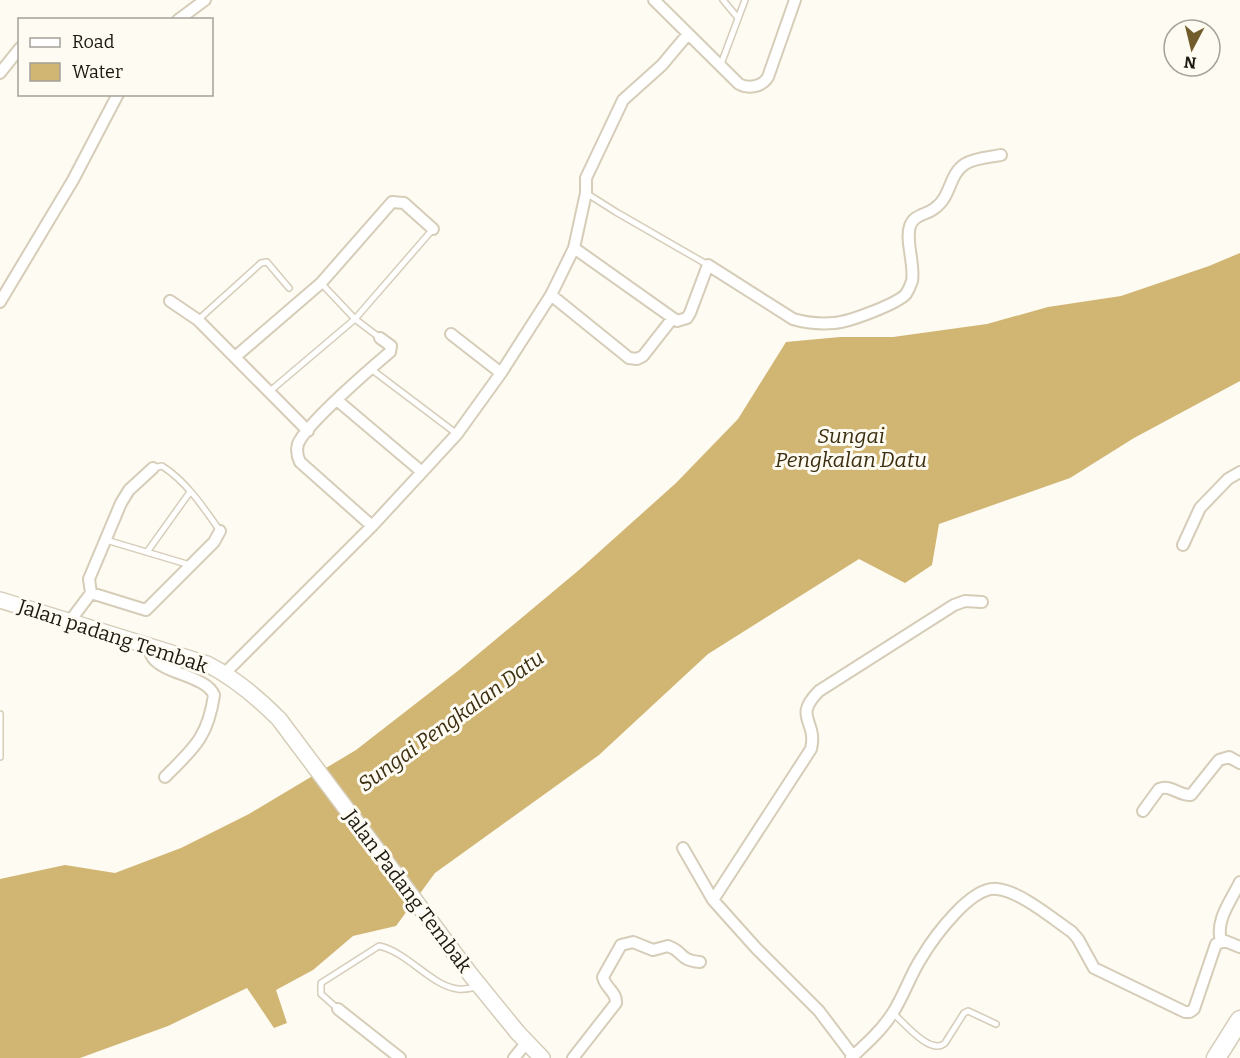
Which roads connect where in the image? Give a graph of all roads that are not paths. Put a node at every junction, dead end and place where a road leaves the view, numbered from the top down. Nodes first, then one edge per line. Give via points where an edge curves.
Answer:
1 (205, 0) edge
2 (654, 0) edge
3 (723, 0) edge
4 (745, 0) edge
5 (795, 0) edge
6 (181, 18) edge
7 (738, 18) junction
8 (688, 34) junction
9 (18, 50) edge
10 (720, 66) junction
11 (0, 73) edge
12 (117, 96) edge
13 (1001, 155) dead end
14 (586, 193) junction
15 (433, 229) joint
16 (574, 248) junction
17 (708, 265) junction
18 (321, 283) junction
19 (290, 288) dead end
20 (551, 295) junction
21 (170, 301) dead end
22 (0, 302) edge
23 (356, 319) junction
24 (672, 319) junction
25 (198, 320) junction
26 (451, 334) dead end
27 (380, 338) joint
28 (234, 357) junction
29 (371, 369) junction
30 (501, 373) junction
31 (269, 392) junction
32 (338, 401) junction
33 (308, 431) junction
34 (456, 434) junction
35 (153, 468) joint
36 (422, 472) junction
37 (1240, 472) edge
38 (190, 492) junction
39 (372, 526) junction
40 (220, 531) joint
41 (106, 540) junction
42 (1183, 545) dead end
43 (147, 552) junction
44 (190, 566) junction
45 (91, 593) junction
46 (0, 600) edge
47 (982, 602) dead end
48 (70, 621) junction
49 (147, 644) junction
50 (225, 673) junction
51 (0, 714) edge
52 (279, 719) joint
53 (0, 757) edge
54 (1240, 763) edge
55 (165, 777) dead end
56 (1143, 811) dead end
57 (683, 848) dead end
58 (1240, 882) edge
59 (713, 900) junction
60 (1221, 941) junction
61 (1240, 947) edge
62 (700, 962) dead end
63 (480, 987) junction
64 (338, 1009) joint
65 (893, 1013) junction
66 (1240, 1020) edge
67 (996, 1024) dead end
68 (527, 1042) junction
69 (1221, 1056) edge
70 (852, 1057) edge
71 (400, 1058) edge
72 (514, 1058) edge
73 (542, 1058) edge
74 (573, 1058) edge

1 - 6 street
2 - 8 street
3 - 7 lane
4 - 7 lane
5 - 10 street via 765,82 744,87
7 - 10 lane
8 - 10 street
8 - 14 street via 662,65 623,100 586,178
9 - 11 street
12 - 22 street via 74,180
13 - 17 street via 966,163 954,175 949,192 936,208 916,217 910,226 912,281 906,293 888,305 849,320 836,323 794,319
14 - 16 street
14 - 17 lane
15 - 18 street via 409,206 392,202
15 - 23 lane
16 - 20 street
16 - 24 street
17 - 24 street via 687,318
18 - 23 lane
18 - 28 street
19 - 25 lane via 267,262 261,263
20 - 24 street via 629,358 643,356
20 - 30 street
21 - 25 street
23 - 27 lane
23 - 31 lane
25 - 28 street
26 - 30 street
27 - 29 street via 392,349
28 - 31 street
29 - 32 street
29 - 34 lane
30 - 34 street
31 - 33 street
32 - 33 street
32 - 36 street
33 - 39 street via 297,447 300,462
34 - 36 street
35 - 38 lane via 162,466
35 - 41 street via 129,490
36 - 39 street
37 - 42 street via 1200,508
38 - 40 lane
38 - 43 lane
39 - 50 street
40 - 44 street
41 - 43 lane
41 - 45 street via 89,579
43 - 44 lane
44 - 45 street via 146,610
45 - 48 street
46 - 48 main road, Jalan padang Tembak
47 - 59 street via 954,605 811,698 805,717 813,734 811,749
48 - 49 main road, Jalan padang Tembak
49 - 50 main road, Jalan padang Tembak
49 - 55 street via 153,658 162,665 208,687 214,695 211,718 204,732
50 - 52 main road, Jalan padang Tembak
51 - 53 lane
52 - 63 main road, Jalan Padang Tembak
54 - 56 street via 1229,757 1219,760 1191,795 1167,787 1159,789
57 - 59 street
58 - 60 street via 1220,922
59 - 70 street via 819,1011
60 - 61 street
60 - 65 street via 1215,946 1194,1009 1185,1012 1094,968 1072,932 1011,893 990,889 960,907 923,955
62 - 74 street via 685,959 668,945 653,950 633,942 621,945 603,977 616,1003
63 - 64 lane via 449,987 398,952 379,946 321,983 321,994
63 - 68 main road, Jalan Padang Tembak
64 - 71 street
65 - 67 lane via 935,1047 942,1047 968,1011
65 - 70 street
66 - 69 main road
68 - 72 street
68 - 73 main road, Jalan Padang Tembak

